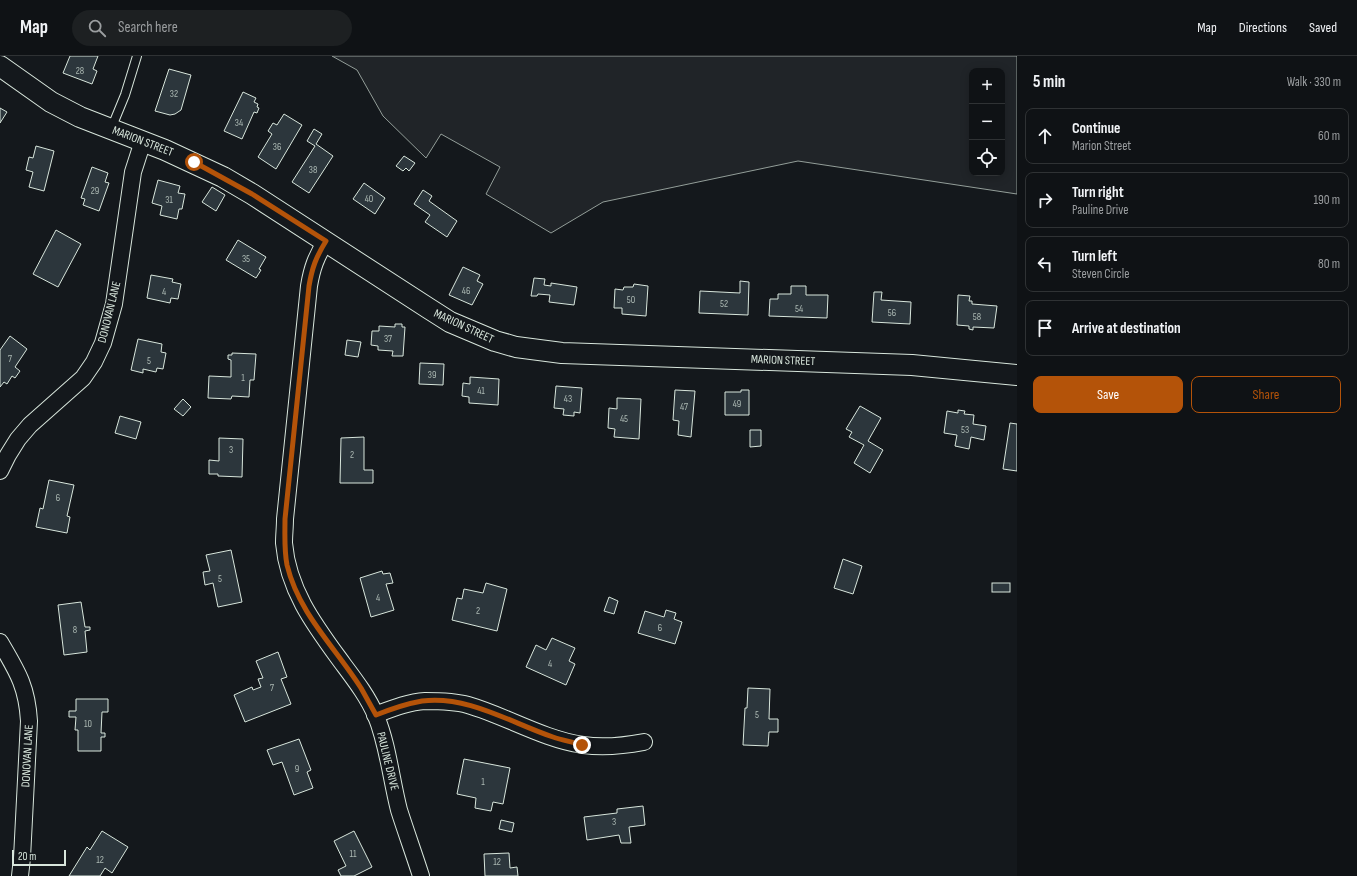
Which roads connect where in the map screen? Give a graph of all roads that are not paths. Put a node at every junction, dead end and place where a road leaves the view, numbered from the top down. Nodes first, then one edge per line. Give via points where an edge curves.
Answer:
1 (137, 56) edge
2 (0, 66) edge
3 (111, 129) junction
4 (143, 141) junction
5 (326, 241) junction
6 (1017, 375) edge
7 (0, 471) edge
8 (0, 642) edge
9 (376, 715) junction
10 (644, 742) dead end
11 (20, 876) edge
12 (421, 876) edge

1 - 3 lane
2 - 3 street, MARION STREET via 51,102
3 - 4 street, MARION STREET
4 - 5 street, MARION STREET via 223,177
4 - 7 street, DONOVAN LANE via 134,172 114,304 103,343 83,378 18,438
5 - 6 street, MARION STREET via 450,322 516,347 562,352 912,365
5 - 9 street, PAULINE DRIVE via 317,254 309,286 284,543 287,564 305,609
8 - 11 street, DONOVAN LANE via 24,687 28,704
9 - 10 street via 402,705 444,701 466,704 582,745 603,747
9 - 12 street, PAULINE DRIVE via 386,746 399,809

